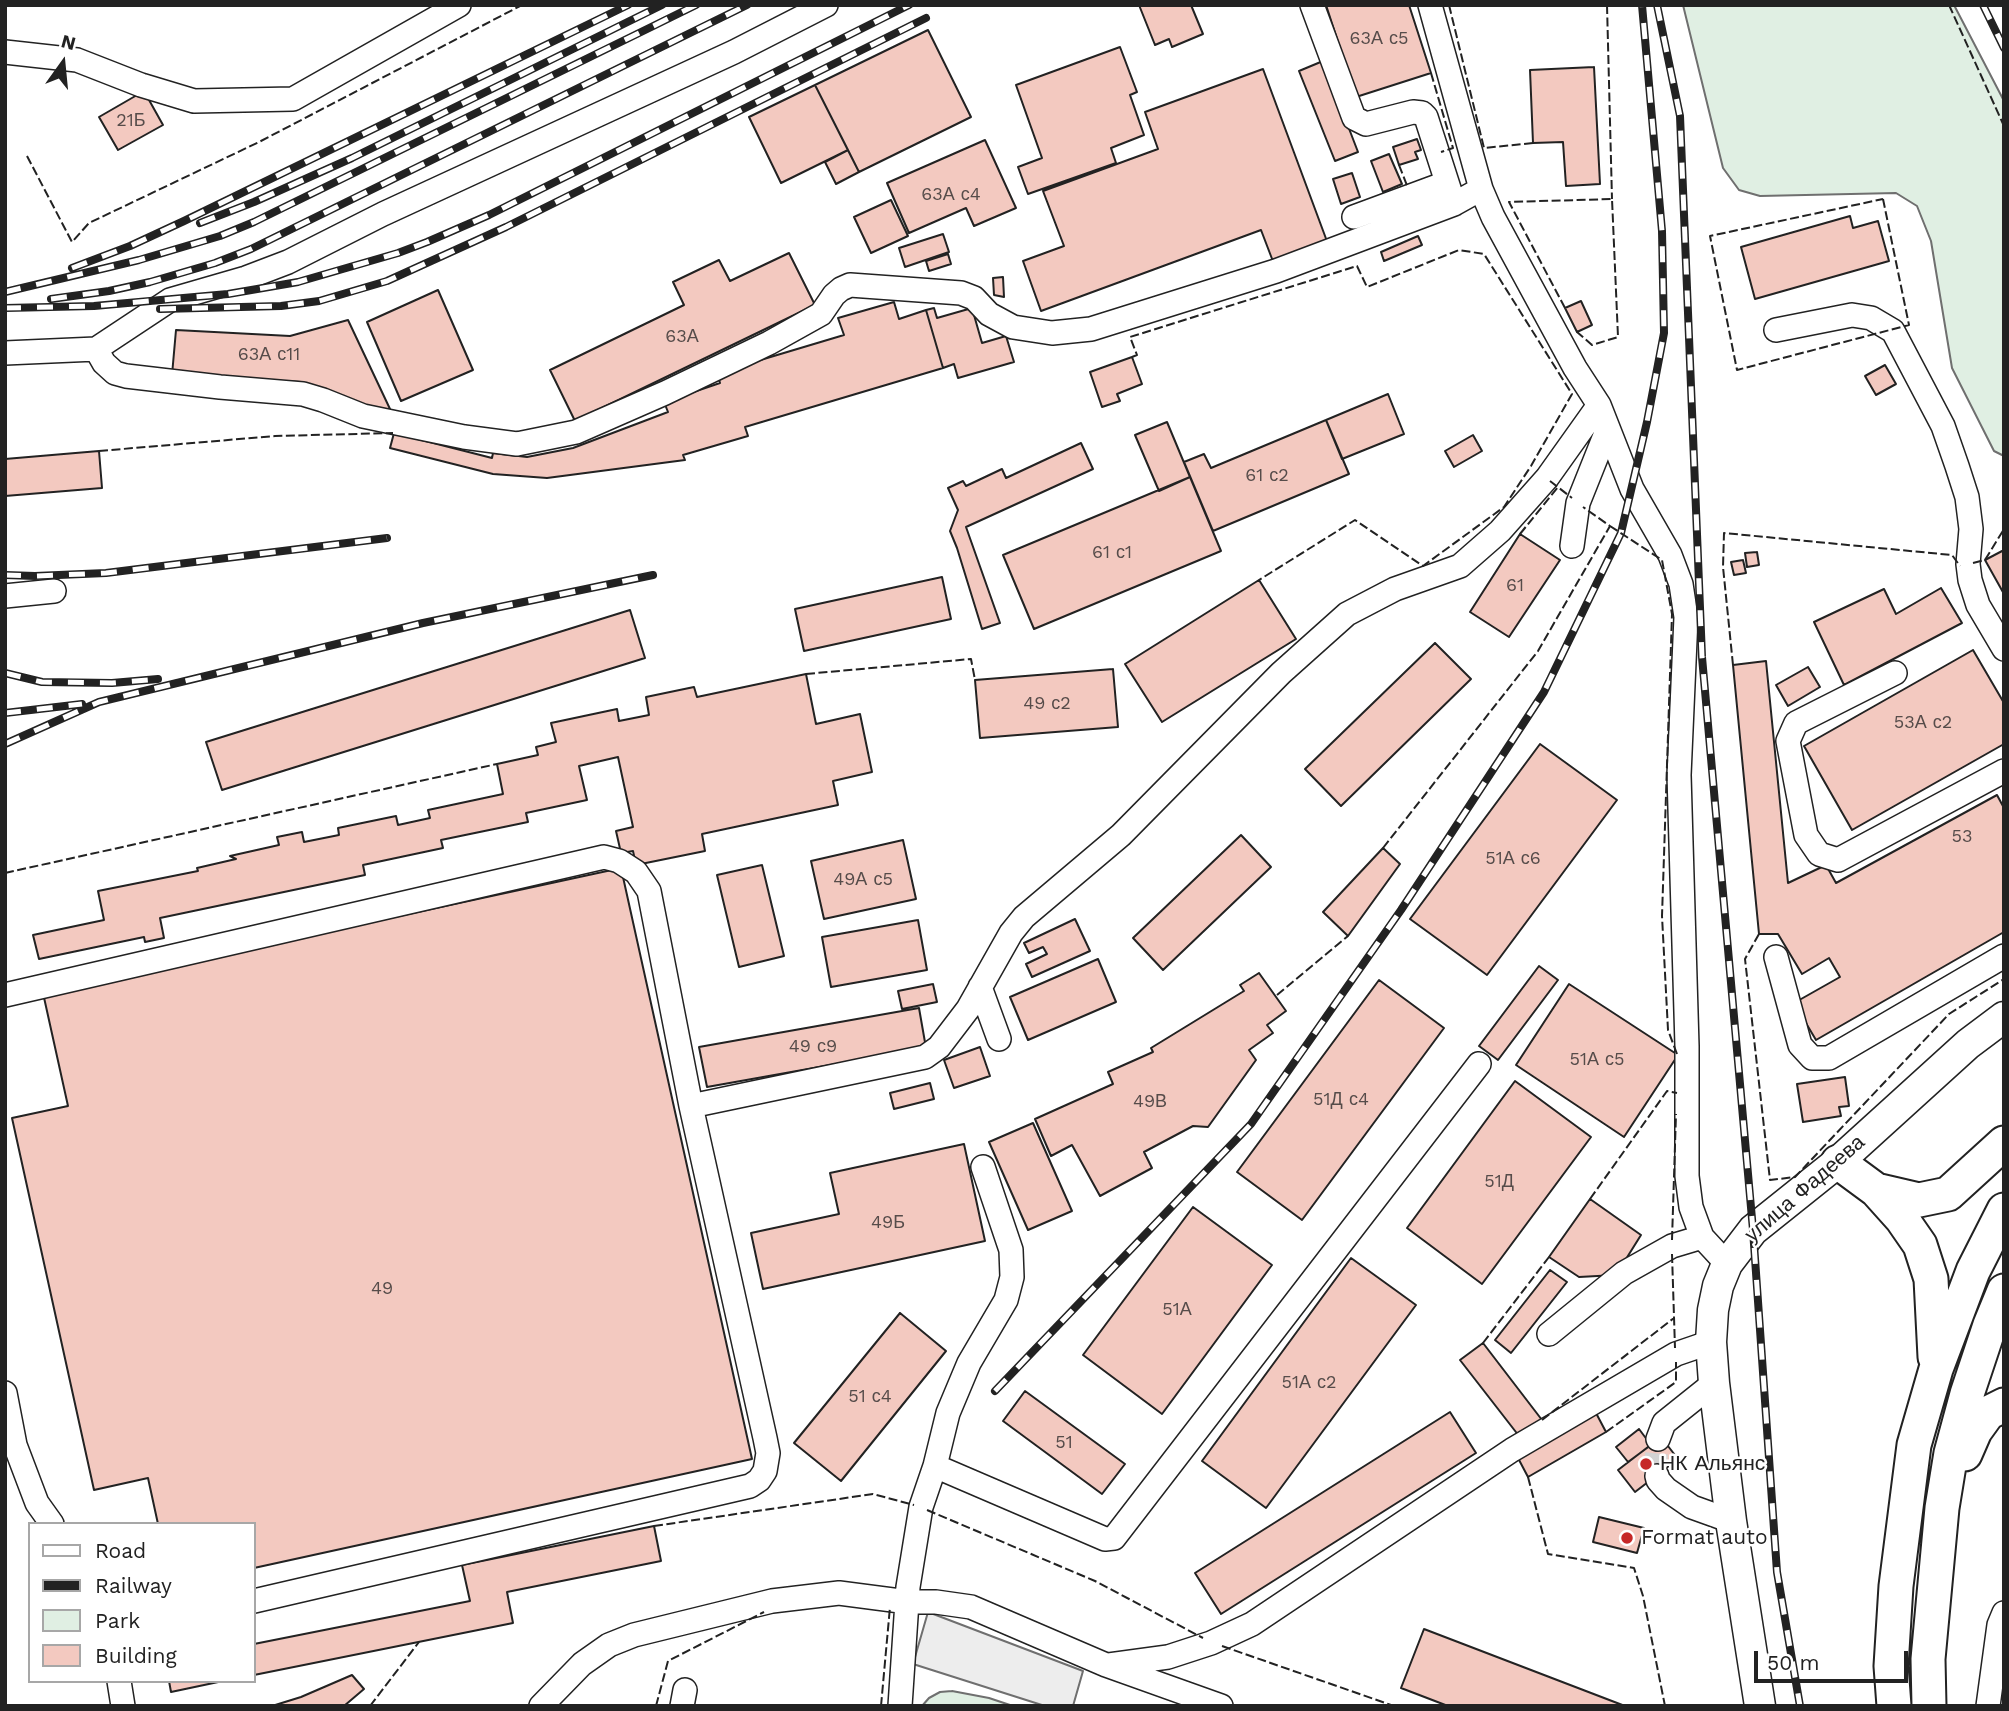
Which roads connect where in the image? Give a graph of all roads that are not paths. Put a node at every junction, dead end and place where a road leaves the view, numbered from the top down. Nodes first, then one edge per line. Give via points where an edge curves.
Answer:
1 (459, 5) edge
2 (826, 5) edge
3 (1312, 5) edge
4 (1430, 5) edge
5 (5, 52) edge
6 (1481, 189) junction
7 (1450, 194) junction
8 (1354, 218) dead end
9 (1776, 330) dead end
10 (96, 349) junction
11 (5, 353) edge
12 (1599, 405) junction
13 (1608, 428) junction
14 (1572, 546) dead end
15 (54, 591) dead end
16 (5, 596) edge
17 (2004, 649) edge
18 (1895, 673) dead end
19 (2004, 771) edge
20 (2004, 956) edge
21 (1776, 957) dead end
22 (980, 987) junction
23 (5, 995) edge
24 (2004, 1017) edge
25 (999, 1039) dead end
26 (1479, 1064) dead end
27 (691, 1106) junction
28 (2004, 1143) edge
29 (1838, 1162) junction
30 (983, 1167) dead end
31 (1876, 1190) junction
32 (2004, 1210) edge
33 (1702, 1237) junction
34 (1727, 1264) junction
35 (2004, 1291) edge
36 (2004, 1314) edge
37 (1549, 1334) dead end
38 (2004, 1335) edge
39 (1711, 1342) junction
40 (1936, 1369) junction
41 (1714, 1383) junction
42 (5, 1393) edge
43 (2004, 1405) edge
44 (1658, 1439) tunnel mouth
45 (934, 1466) junction
46 (1657, 1476) dead end
47 (1942, 1508) junction
48 (1731, 1521) junction
49 (51, 1522) edge
50 (256, 1601) edge
51 (908, 1602) junction
52 (2004, 1613) edge
53 (1106, 1665) junction
54 (119, 1683) edge
55 (122, 1706) edge
56 (541, 1706) edge
57 (900, 1706) edge
58 (1222, 1706) edge
59 (1760, 1706) edge
60 (1894, 1706) edge
61 (1929, 1706) edge
62 (1988, 1706) edge

1 - 5 street via 293,99 194,101 76,60
2 - 10 street via 288,262 170,300
3 - 7 street via 1354,118 1366,124 1422,113
4 - 6 street
6 - 7 street
6 - 12 street
7 - 8 street
7 - 10 street via 1276,271 1091,329 1052,333 1013,327 989,314 974,298 949,290 845,286 821,314 665,393 576,432 517,444 464,438 363,416 303,394 126,376 115,373
9 - 17 street via 1852,315 1871,318 1893,331 1943,426 1957,466 1971,529 1970,580
10 - 11 street
12 - 13 street
12 - 22 street via 1547,478 1500,531 1460,566 1395,589 1348,614 1281,673 1121,835 1024,917
13 - 14 street via 1578,503
13 - 33 street via 1632,489 1670,555 1686,617 1679,775 1687,1176 1691,1207
15 - 16 street
18 - 19 street via 1796,723 1788,741 1806,835 1819,854 1838,860
20 - 21 street via 1829,1058 1812,1058 1800,1045
22 - 25 street
22 - 27 street via 939,1047 925,1057
23 - 27 street via 604,857 636,872 649,891
24 - 29 main road, улица Фадеева
26 - 45 street via 1114,1538 1105,1539
27 - 50 street via 768,1453 759,1480 750,1486
28 - 31 highway via 1948,1194 1919,1200
29 - 31 highway
29 - 34 main road, улица Фадеева via 1753,1230
30 - 45 street via 1011,1250 1012,1277 1006,1300 953,1400
31 - 40 highway via 1920,1245 1931,1279
32 - 40 highway via 1973,1271
33 - 34 street
33 - 37 street via 1672,1246 1624,1273
34 - 39 main road, улица Фадеева via 1713,1310
35 - 47 highway via 1967,1394
36 - 38 highway
39 - 41 main road, улица Фадеева
39 - 53 street via 1676,1354 1512,1450 1252,1624 1168,1657
40 - 60 highway via 1914,1445 1896,1586 1891,1666
41 - 44 street via 1664,1423
41 - 48 main road, улица Фадеева
42 - 49 street via 15,1445 37,1503
43 - 47 highway via 1988,1413 1975,1431
45 - 51 street via 921,1507
46 - 48 street via 1666,1489 1692,1507
47 - 61 highway via 1928,1659
48 - 59 main road, улица Фадеева
51 - 53 street via 971,1607
51 - 56 street via 839,1593 772,1601 634,1635 582,1664
51 - 57 street
52 - 62 street
53 - 58 street
54 - 55 street

